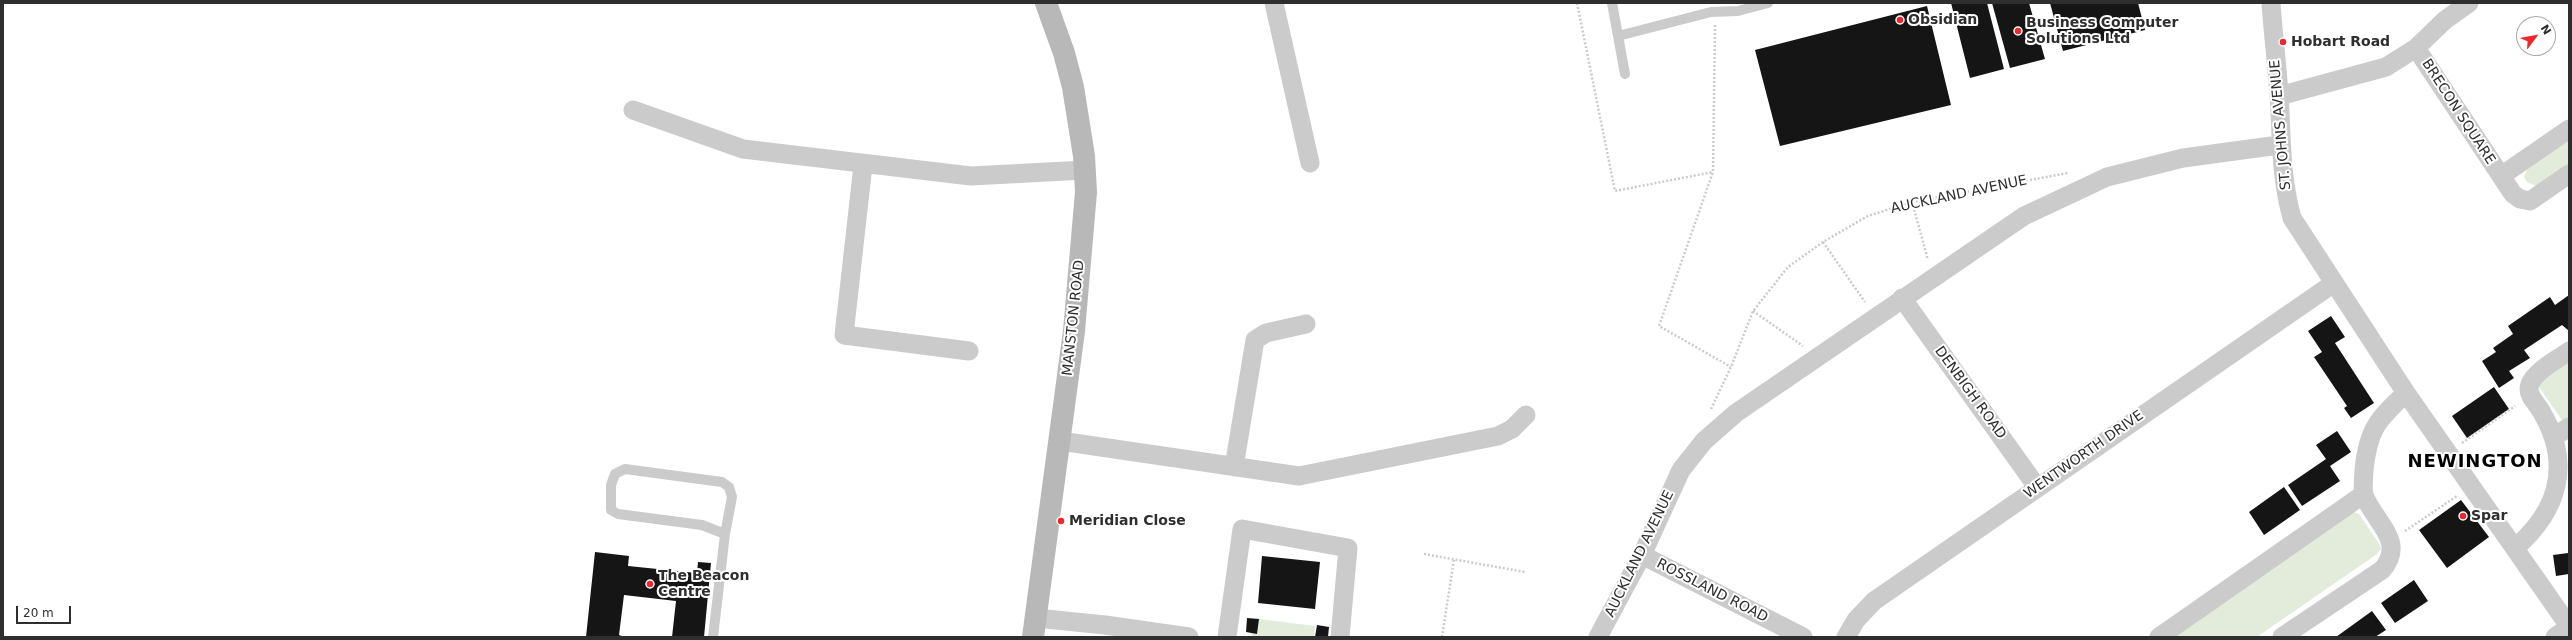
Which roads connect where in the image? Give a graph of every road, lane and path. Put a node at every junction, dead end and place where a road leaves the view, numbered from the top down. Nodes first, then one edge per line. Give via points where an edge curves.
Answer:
1 (1046, 3) edge
2 (1274, 3) edge
3 (1576, 3) edge
4 (1612, 3) edge
5 (1768, 3) edge
6 (2271, 3) edge
7 (2469, 3) edge
8 (1715, 12) junction
9 (1618, 36) junction
10 (2416, 48) junction
11 (1625, 74) dead end
12 (2279, 96) junction
13 (633, 110) dead end
14 (2569, 129) edge
15 (2280, 145) junction
16 (1310, 163) dead end
17 (863, 165) junction
18 (1085, 170) junction
19 (1713, 172) junction
20 (2569, 174) edge
21 (2501, 176) junction
22 (2079, 188) junction
23 (1912, 202) junction
24 (1823, 242) junction
25 (1933, 277) junction
26 (2334, 283) junction
27 (1902, 298) junction
28 (1753, 311) junction
29 (1875, 317) junction
30 (1306, 324) dead end
31 (969, 351) dead end
32 (2569, 351) edge
33 (1818, 357) junction
34 (1731, 367) junction
35 (2406, 393) junction
36 (2530, 396) junction
37 (1708, 415) dead end
38 (1526, 416) dead end
39 (2562, 432) edge
40 (1060, 441) junction
41 (2448, 452) junction
42 (1234, 467) junction
43 (2037, 487) junction
44 (2456, 489) dead end
45 (2364, 494) junction
46 (725, 534) junction
47 (2389, 541) junction
48 (2515, 548) junction
49 (1424, 554) dead end
50 (1642, 555) junction
51 (1454, 560) junction
52 (1525, 572) dead end
53 (2569, 626) edge
54 (1035, 628) edge
55 (713, 637) edge
56 (1189, 637) edge
57 (1227, 637) edge
58 (1340, 637) edge
59 (1442, 637) edge
60 (1598, 637) edge
61 (1803, 637) edge
62 (1846, 637) edge
63 (2159, 637) edge
64 (2282, 637) edge
65 (2554, 637) edge

1 - 18 main road, MANSTON ROAD via 1073,87
2 - 16 street
3 - 19 path via 1615,191
4 - 9 lane
5 - 8 lane via 1738,11
6 - 12 street, ST. JOHNS AVENUE
7 - 10 street via 2445,20
8 - 9 lane
8 - 19 path
9 - 11 lane
10 - 12 street via 2386,67
10 - 21 street, BRECON SQUARE
12 - 15 street, ST. JOHNS AVENUE
13 - 17 street via 743,149
14 - 21 street, BRECON SQUARE
15 - 22 street, AUCKLAND AVENUE via 2183,158 2107,177
15 - 26 street, ST. JOHNS AVENUE via 2284,187 2292,218
17 - 18 street via 971,176
17 - 31 street via 844,334
18 - 40 main road, MANSTON ROAD via 1086,192 1074,331
19 - 34 path via 1659,326
20 - 21 street, BRECON SQUARE via 2530,201 2520,200 2512,194
22 - 23 path, AUCKLAND AVENUE via 2071,173
22 - 25 street, AUCKLAND AVENUE via 2024,216
23 - 24 path, AUCKLAND AVENUE via 1868,216
23 - 25 path
24 - 28 path, AUCKLAND AVENUE via 1788,267
24 - 29 path
25 - 27 street, AUCKLAND AVENUE
26 - 35 street, ST. JOHNS AVENUE
26 - 43 street, WENTWORTH DRIVE
27 - 29 street, AUCKLAND AVENUE
27 - 43 street, DENBIGH ROAD
28 - 33 path
28 - 34 path, AUCKLAND AVENUE
29 - 33 street, AUCKLAND AVENUE
30 - 42 street via 1266,333 1255,340
32 - 36 street via 2535,375 2529,385
33 - 50 street, AUCKLAND AVENUE via 1736,413 1704,441 1681,470
34 - 37 path, AUCKLAND AVENUE
35 - 41 street, ST. JOHNS AVENUE
35 - 45 street via 2378,421 2370,436 2366,454
36 - 39 street
36 - 41 path
38 - 42 street via 1512,430 1498,436 1299,476
39 - 48 street via 2552,501 2534,532
40 - 42 street
40 - 54 main road, MANSTON ROAD
41 - 48 street, ST. JOHNS AVENUE
43 - 62 street, WENTWORTH DRIVE via 1874,601 1856,620
44 - 47 path via 2460,495
45 - 47 street
45 - 63 street
46 - 46 lane via 702,525 618,514 611,510 610,502 615,474 625,469 722,482 729,488 732,496
46 - 55 lane
47 - 64 street via 2392,552 2390,560 2382,570
48 - 53 street, ST. JOHNS AVENUE
49 - 51 path
50 - 60 street, AUCKLAND AVENUE
50 - 61 street, ROSSLAND ROAD
51 - 52 path
51 - 59 path
53 - 65 street
54 - 56 street via 1106,625
57 - 58 street via 1242,529 1348,548

